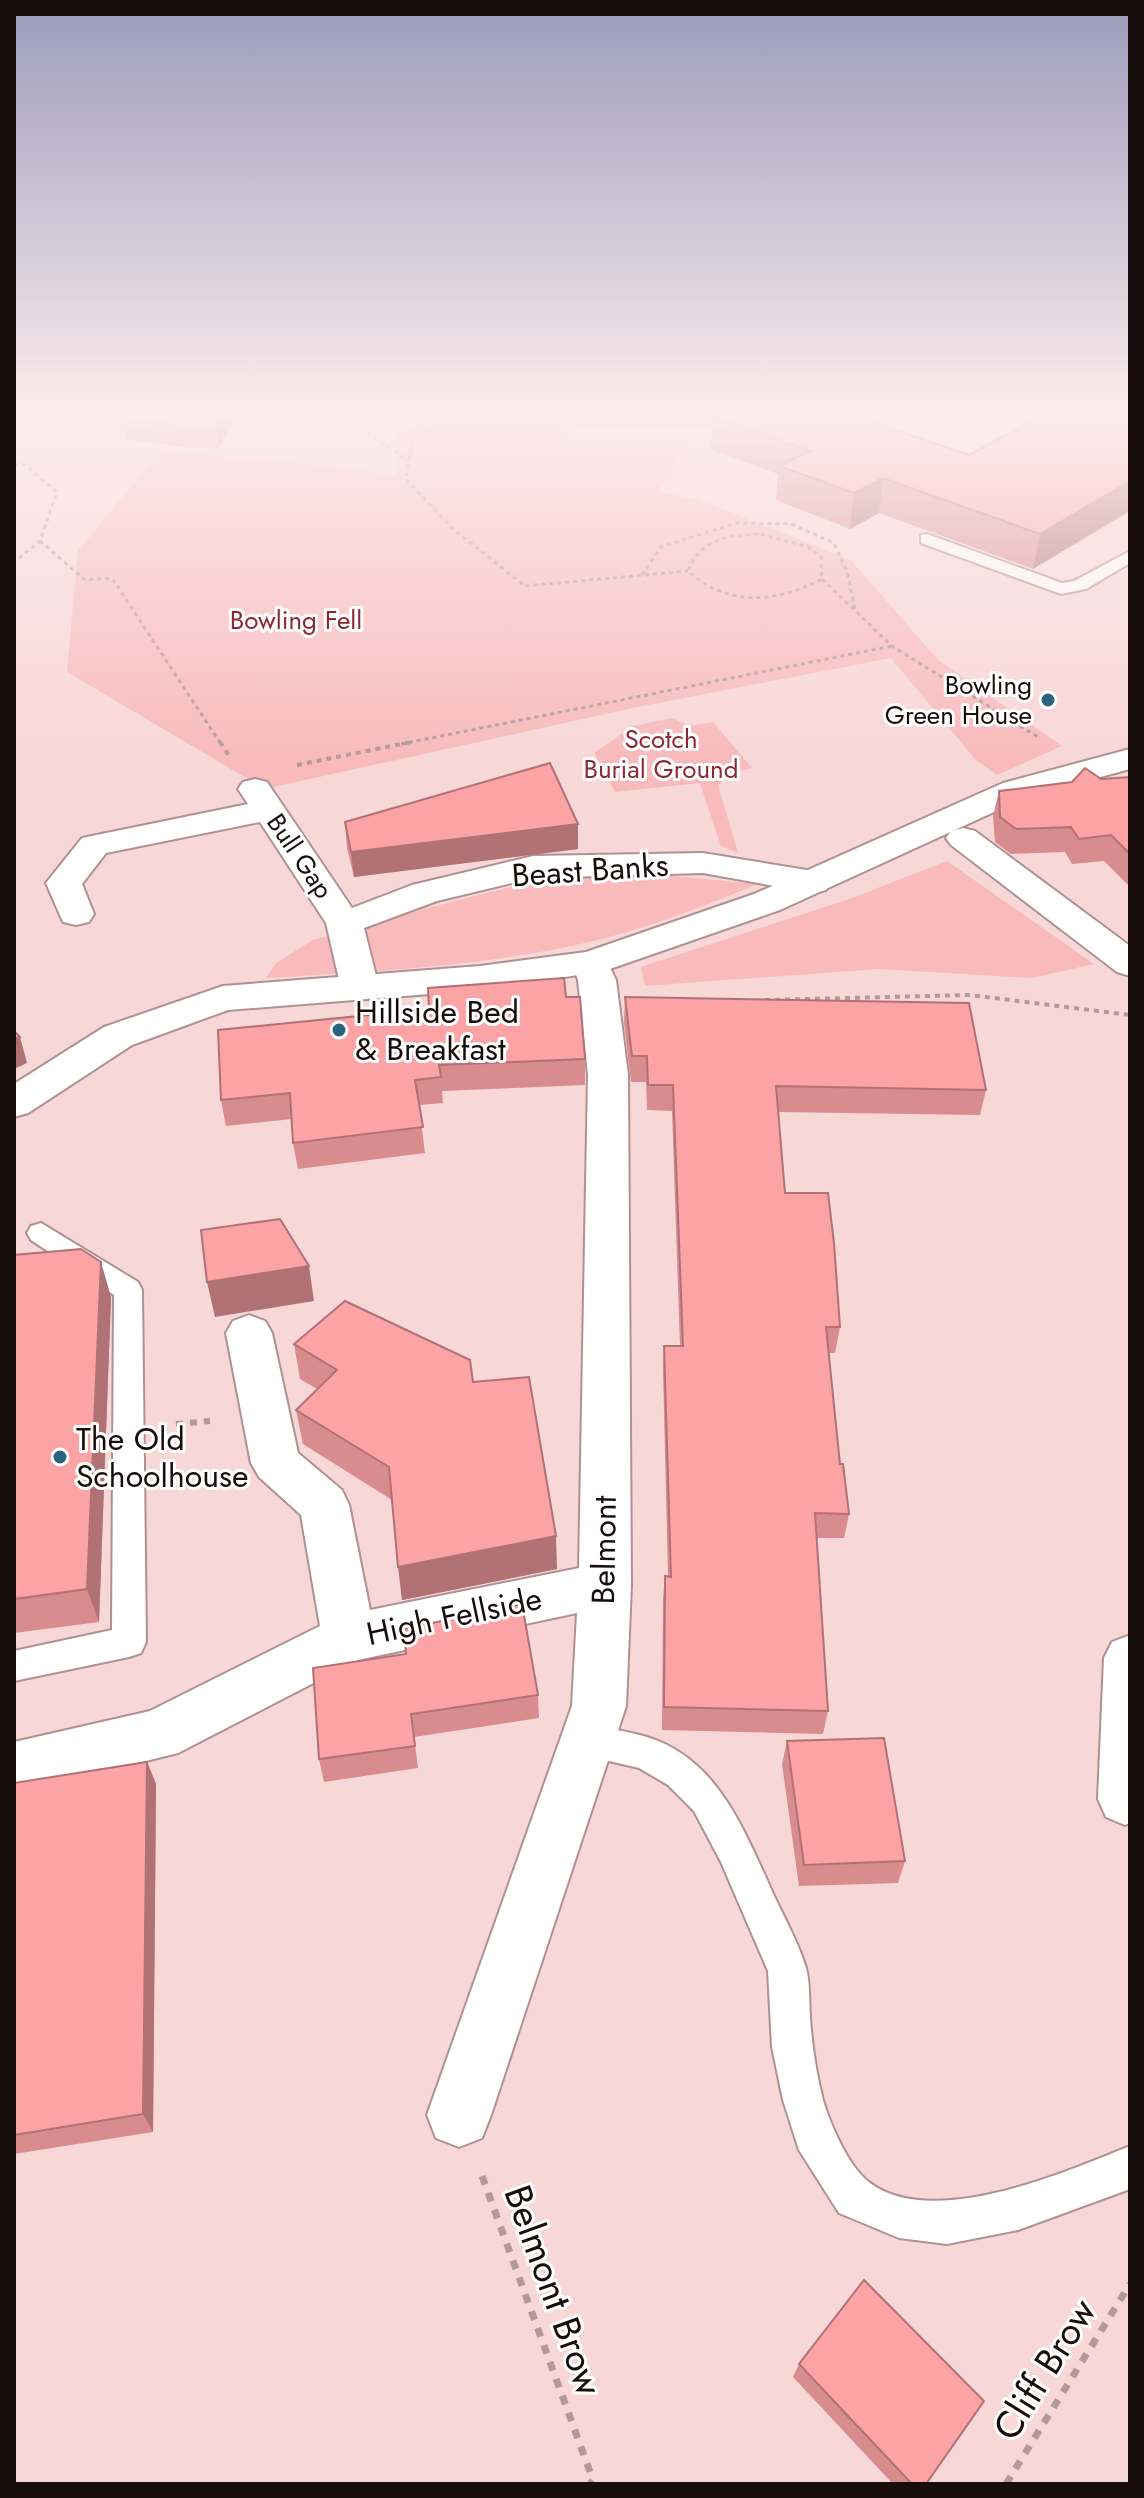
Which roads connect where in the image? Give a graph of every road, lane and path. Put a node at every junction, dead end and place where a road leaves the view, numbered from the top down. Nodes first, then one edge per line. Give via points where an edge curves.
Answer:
1 (43, 532) edge
2 (456, 532) edge
3 (710, 532) edge
4 (808, 532) edge
5 (735, 535) junction
6 (696, 536) junction
7 (927, 539) edge
8 (40, 541) junction
9 (1130, 556) edge
10 (14, 562) edge
11 (688, 571) junction
12 (642, 575) junction
13 (822, 579) junction
14 (855, 610) junction
15 (892, 646) junction
16 (1130, 759) edge
17 (1087, 768) junction
18 (256, 792) junction
19 (963, 838) dead end
20 (813, 882) junction
21 (76, 914) dead end
22 (344, 923) junction
23 (591, 963) junction
24 (1130, 966) edge
25 (360, 988) junction
26 (754, 1000) edge
27 (1130, 1015) edge
28 (14, 1103) edge
29 (41, 1233) dead end
30 (249, 1333) dead end
31 (266, 1414) junction
32 (130, 1431) junction
33 (605, 1585) junction
34 (349, 1638) junction
35 (1130, 1658) edge
36 (14, 1666) edge
37 (588, 1741) junction
38 (14, 1768) edge
39 (1125, 1799) dead end
40 (459, 2115) joint
41 (1130, 2167) edge
42 (1130, 2284) edge
43 (590, 2484) edge
44 (1006, 2484) edge

1 - 8 path
2 - 12 path via 525,586
3 - 6 path
4 - 14 path via 834,543 847,571
5 - 6 path
5 - 11 path via 708,542 692,555
5 - 13 path via 761,534 808,547 821,557
6 - 12 path via 661,547
7 - 9 lane via 1061,589 1080,585
8 - 10 path
8 - 18 path via 85,580 112,578
11 - 12 path
11 - 13 path via 699,585 733,596 764,598 804,590
13 - 14 path
14 - 15 path
15 - 17 path
15 - 18 path
16 - 17 street
17 - 20 street via 1015,790
18 - 21 street via 94,845 64,883
18 - 22 street, Bull Gap
19 - 24 street
20 - 22 street, Beast Banks via 703,863 533,867 425,893
20 - 23 street
22 - 25 street
23 - 25 street
23 - 33 street, Belmont via 608,1075
25 - 28 street via 223,998 118,1036
26 - 27 path via 970,995
29 - 32 lane via 128,1290
30 - 31 street, High Fellside
31 - 32 path
31 - 34 street, High Fellside via 276,1463 324,1505
32 - 36 lane via 129,1642
33 - 34 street, High Fellside
33 - 37 street, Belmont via 599,1706
34 - 38 street, High Fellside via 158,1735
35 - 39 street
37 - 40 street, Belmont
37 - 41 lane via 646,1753 681,1773 707,1799 787,1970 792,2047 803,2100 820,2150 854,2198 899,2217 947,2223 1018,2209
40 - 43 path, Belmont Brow via 593,2480
42 - 44 path, Cliff Brow

